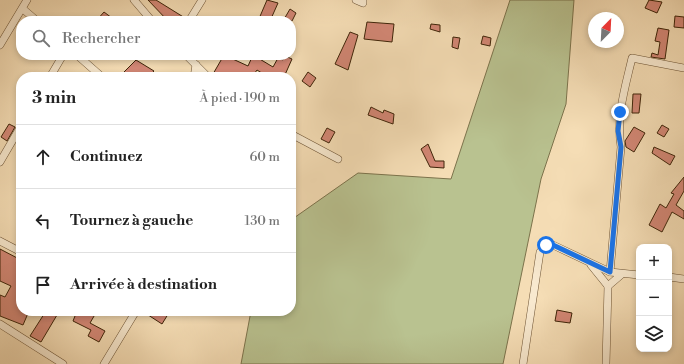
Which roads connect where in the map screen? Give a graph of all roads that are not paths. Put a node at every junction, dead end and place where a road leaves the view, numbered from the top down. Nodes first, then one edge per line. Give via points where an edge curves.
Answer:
1 (27, 0) edge
2 (134, 0) edge
3 (202, 0) edge
4 (356, 0) edge
5 (363, 0) edge
6 (23, 9) junction
7 (19, 16) edge
8 (31, 16) edge
9 (148, 16) edge
10 (192, 16) edge
11 (16, 20) edge
12 (0, 45) edge
13 (60, 60) edge
14 (83, 60) edge
15 (191, 60) edge
16 (196, 65) junction
17 (684, 68) edge
18 (53, 72) edge
19 (96, 72) edge
20 (195, 72) edge
21 (203, 72) edge
22 (16, 135) edge
23 (296, 137) edge
24 (338, 159) dead end
25 (0, 162) edge
26 (0, 241) edge
27 (16, 249) edge
28 (590, 263) junction
29 (610, 272) junction
30 (622, 274) junction
31 (636, 275) edge
32 (672, 278) edge
33 (684, 280) edge
34 (608, 286) junction
35 (131, 316) edge
36 (0, 324) edge
37 (64, 364) edge
38 (104, 364) edge
39 (523, 364) edge
40 (606, 364) edge

1 - 6 street
2 - 9 street
3 - 10 street
4 - 5 street via 363,3
6 - 7 street
6 - 8 street
11 - 12 street
13 - 18 street
14 - 19 street
15 - 16 street
16 - 20 street
16 - 21 street
17 - 29 street via 632,58 618,131 621,147
22 - 25 street
23 - 24 street
26 - 27 street
28 - 29 street
28 - 34 street
28 - 39 street via 553,245 546,245 540,252
29 - 30 street
30 - 31 street
30 - 34 street
32 - 33 street
34 - 40 street
35 - 38 street
36 - 37 street

